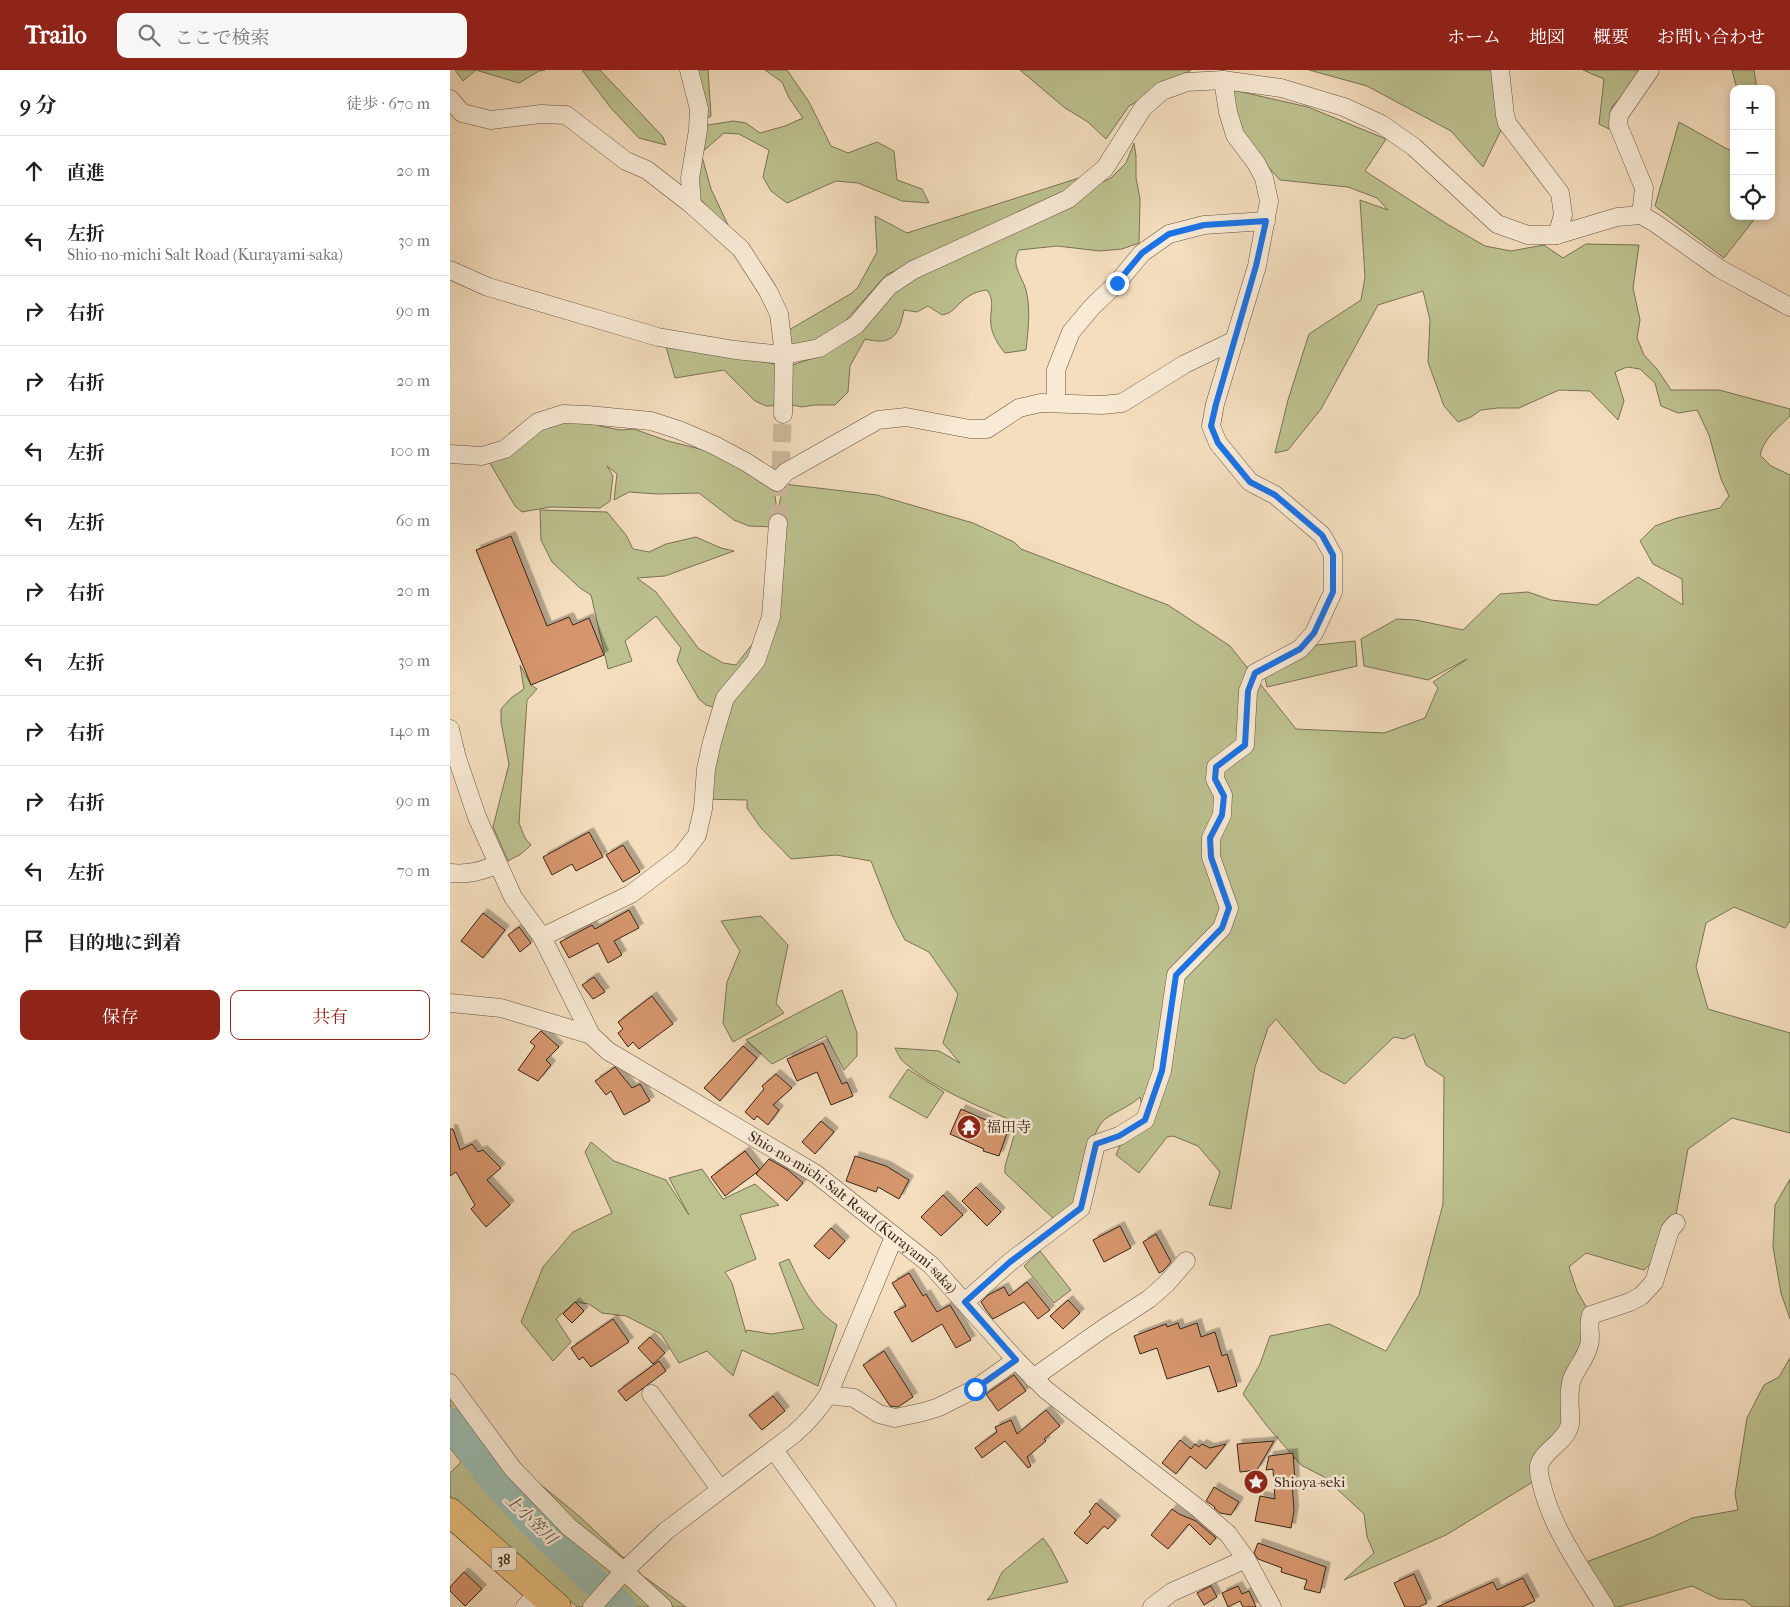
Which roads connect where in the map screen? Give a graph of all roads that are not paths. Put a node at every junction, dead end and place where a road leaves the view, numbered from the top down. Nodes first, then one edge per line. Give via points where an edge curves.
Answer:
1 (689, 70) edge
2 (1500, 70) edge
3 (1650, 70) edge
4 (1223, 80) junction
5 (450, 99) edge
6 (692, 204) junction
7 (1641, 216) junction
8 (1266, 221) junction
9 (1557, 235) junction
10 (450, 270) edge
11 (1790, 307) edge
12 (1235, 340) junction
13 (784, 355) junction
14 (1056, 402) junction
15 (782, 414) tunnel mouth
16 (450, 454) edge
17 (778, 523) tunnel mouth
18 (450, 729) edge
19 (498, 864) junction
20 (450, 873) edge
21 (542, 937) junction
22 (450, 1002) edge
23 (591, 1035) junction
24 (1676, 1223) dead end
25 (894, 1237) junction
26 (1186, 1261) dead end
27 (965, 1302) junction
28 (1016, 1360) junction
29 (1032, 1378) junction
30 (450, 1382) edge
31 (651, 1394) dead end
32 (828, 1395) junction
33 (774, 1450) junction
34 (720, 1489) junction
35 (450, 1512) edge
36 (1246, 1559) junction
37 (622, 1573) junction
38 (541, 1602) edge
39 (594, 1606) edge
40 (663, 1607) edge
41 (887, 1607) edge
42 (1152, 1607) edge
43 (1272, 1607) edge
44 (1605, 1607) edge

1 - 6 street via 699,109 690,178
2 - 9 street via 1507,123 1560,193 1563,215
3 - 7 street via 1619,116 1618,125 1644,188
4 - 8 street via 1235,135 1264,178 1269,201
4 - 9 street via 1282,88 1344,107 1381,124 1414,148 1497,224 1528,235
4 - 13 street via 1187,82 1162,91 1143,108 1105,168 1068,198 913,270 889,286 856,325 819,348
5 - 6 street via 462,113 491,120 541,114 566,116 626,161 647,170
6 - 13 street via 741,249 768,291 779,314
7 - 9 street via 1617,216
7 - 11 street via 1655,222 1720,269
8 - 12 street
8 - 14 street via 1195,227 1169,234 1142,253 1071,332 1056,370
10 - 13 street via 488,287 658,337
12 - 14 street via 1185,364 1122,403
12 - 27 street via 1211,426 1218,443 1250,482 1275,495 1322,535 1333,555 1333,592 1314,633 1300,649 1255,673 1248,691 1245,745 1216,767 1215,779 1224,796 1222,815 1210,838 1211,857 1229,908 1222,928 1176,975 1162,1071 1145,1120 1119,1136 1096,1144 1081,1208 1010,1262
13 - 15 street
14 - 16 street via 1019,408 987,429 970,429 906,416 878,420 786,472 777,482 679,430 651,421 588,415 563,414 538,422 506,449 482,456
17 - 21 street via 771,617 756,661 725,698 706,769 697,835 681,856 631,894
18 - 19 street via 457,758
19 - 20 street via 483,871
19 - 21 street via 513,897
21 - 23 street
22 - 23 street via 501,1008
23 - 25 street, Shio-no-michi Salt Road (Kurayami-saka) via 608,1051 816,1174
24 - 44 street via 1670,1230 1654,1282 1630,1302 1591,1315 1588,1322 1590,1343 1572,1380 1570,1425 1539,1468 1543,1490 1562,1535
25 - 27 street, Shio-no-michi Salt Road (Kurayami-saka) via 931,1265
25 - 32 street
26 - 29 street via 1150,1300
27 - 28 street, Shio-no-michi Salt Road (Kurayami-saka)
28 - 29 street, Shio-no-michi Salt Road (Kurayami-saka)
28 - 32 street via 975,1389 923,1412 895,1418 879,1414 854,1398
29 - 36 street, Shio-no-michi Salt Road (Kurayami-saka) via 1228,1534
30 - 37 street via 513,1469 569,1527
31 - 34 street
32 - 33 street via 808,1422
33 - 34 street
33 - 41 street
34 - 37 street via 666,1531
35 - 38 main road, 38
36 - 42 street via 1172,1592
36 - 43 street, Shio-no-michi Salt Road (Kurayami-saka)
37 - 39 street
37 - 40 street

